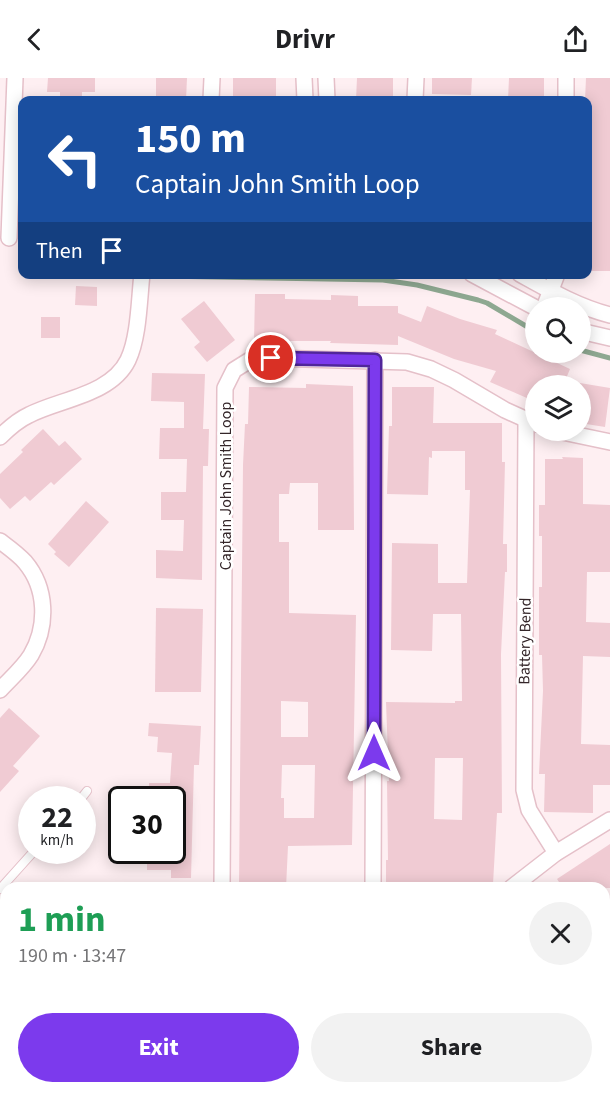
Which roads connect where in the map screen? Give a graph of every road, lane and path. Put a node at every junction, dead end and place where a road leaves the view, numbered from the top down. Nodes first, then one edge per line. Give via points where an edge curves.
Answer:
1 (15, 78) edge
2 (212, 78) edge
3 (304, 78) edge
4 (326, 78) edge
5 (416, 78) edge
6 (566, 78) edge
7 (211, 96) edge
8 (305, 96) edge
9 (327, 96) edge
10 (415, 96) edge
11 (566, 96) edge
12 (11, 238) edge
13 (141, 279) edge
14 (481, 279) edge
15 (529, 279) edge
16 (556, 279) edge
17 (552, 291) junction
18 (549, 297) edge
19 (525, 302) edge
20 (610, 315) edge
21 (591, 334) edge
22 (610, 338) edge
23 (375, 360) junction
24 (525, 419) edge
25 (0, 437) edge
26 (591, 438) edge
27 (531, 441) edge
28 (610, 442) edge
29 (0, 541) edge
30 (0, 690) edge
31 (610, 820) edge
32 (555, 853) junction
33 (22, 864) edge
34 (6, 882) edge
35 (222, 882) edge
36 (372, 882) edge
37 (519, 882) edge

1 - 12 street
2 - 7 street
3 - 8 street
4 - 9 street
5 - 10 street
6 - 11 street
13 - 25 street via 134,341 128,361 114,377 28,415
14 - 19 street
15 - 17 street
16 - 17 street
17 - 18 street
17 - 20 street
21 - 22 street
23 - 24 street, Captain John Smith Loop via 431,369
23 - 35 street, Captain John Smith Loop via 250,360 234,370 225,388
23 - 36 street
26 - 28 street
27 - 32 street, Battery Bend via 524,790 529,810
29 - 30 street via 25,561 36,579 43,618 30,657
31 - 32 street
32 - 37 street
33 - 34 lane

